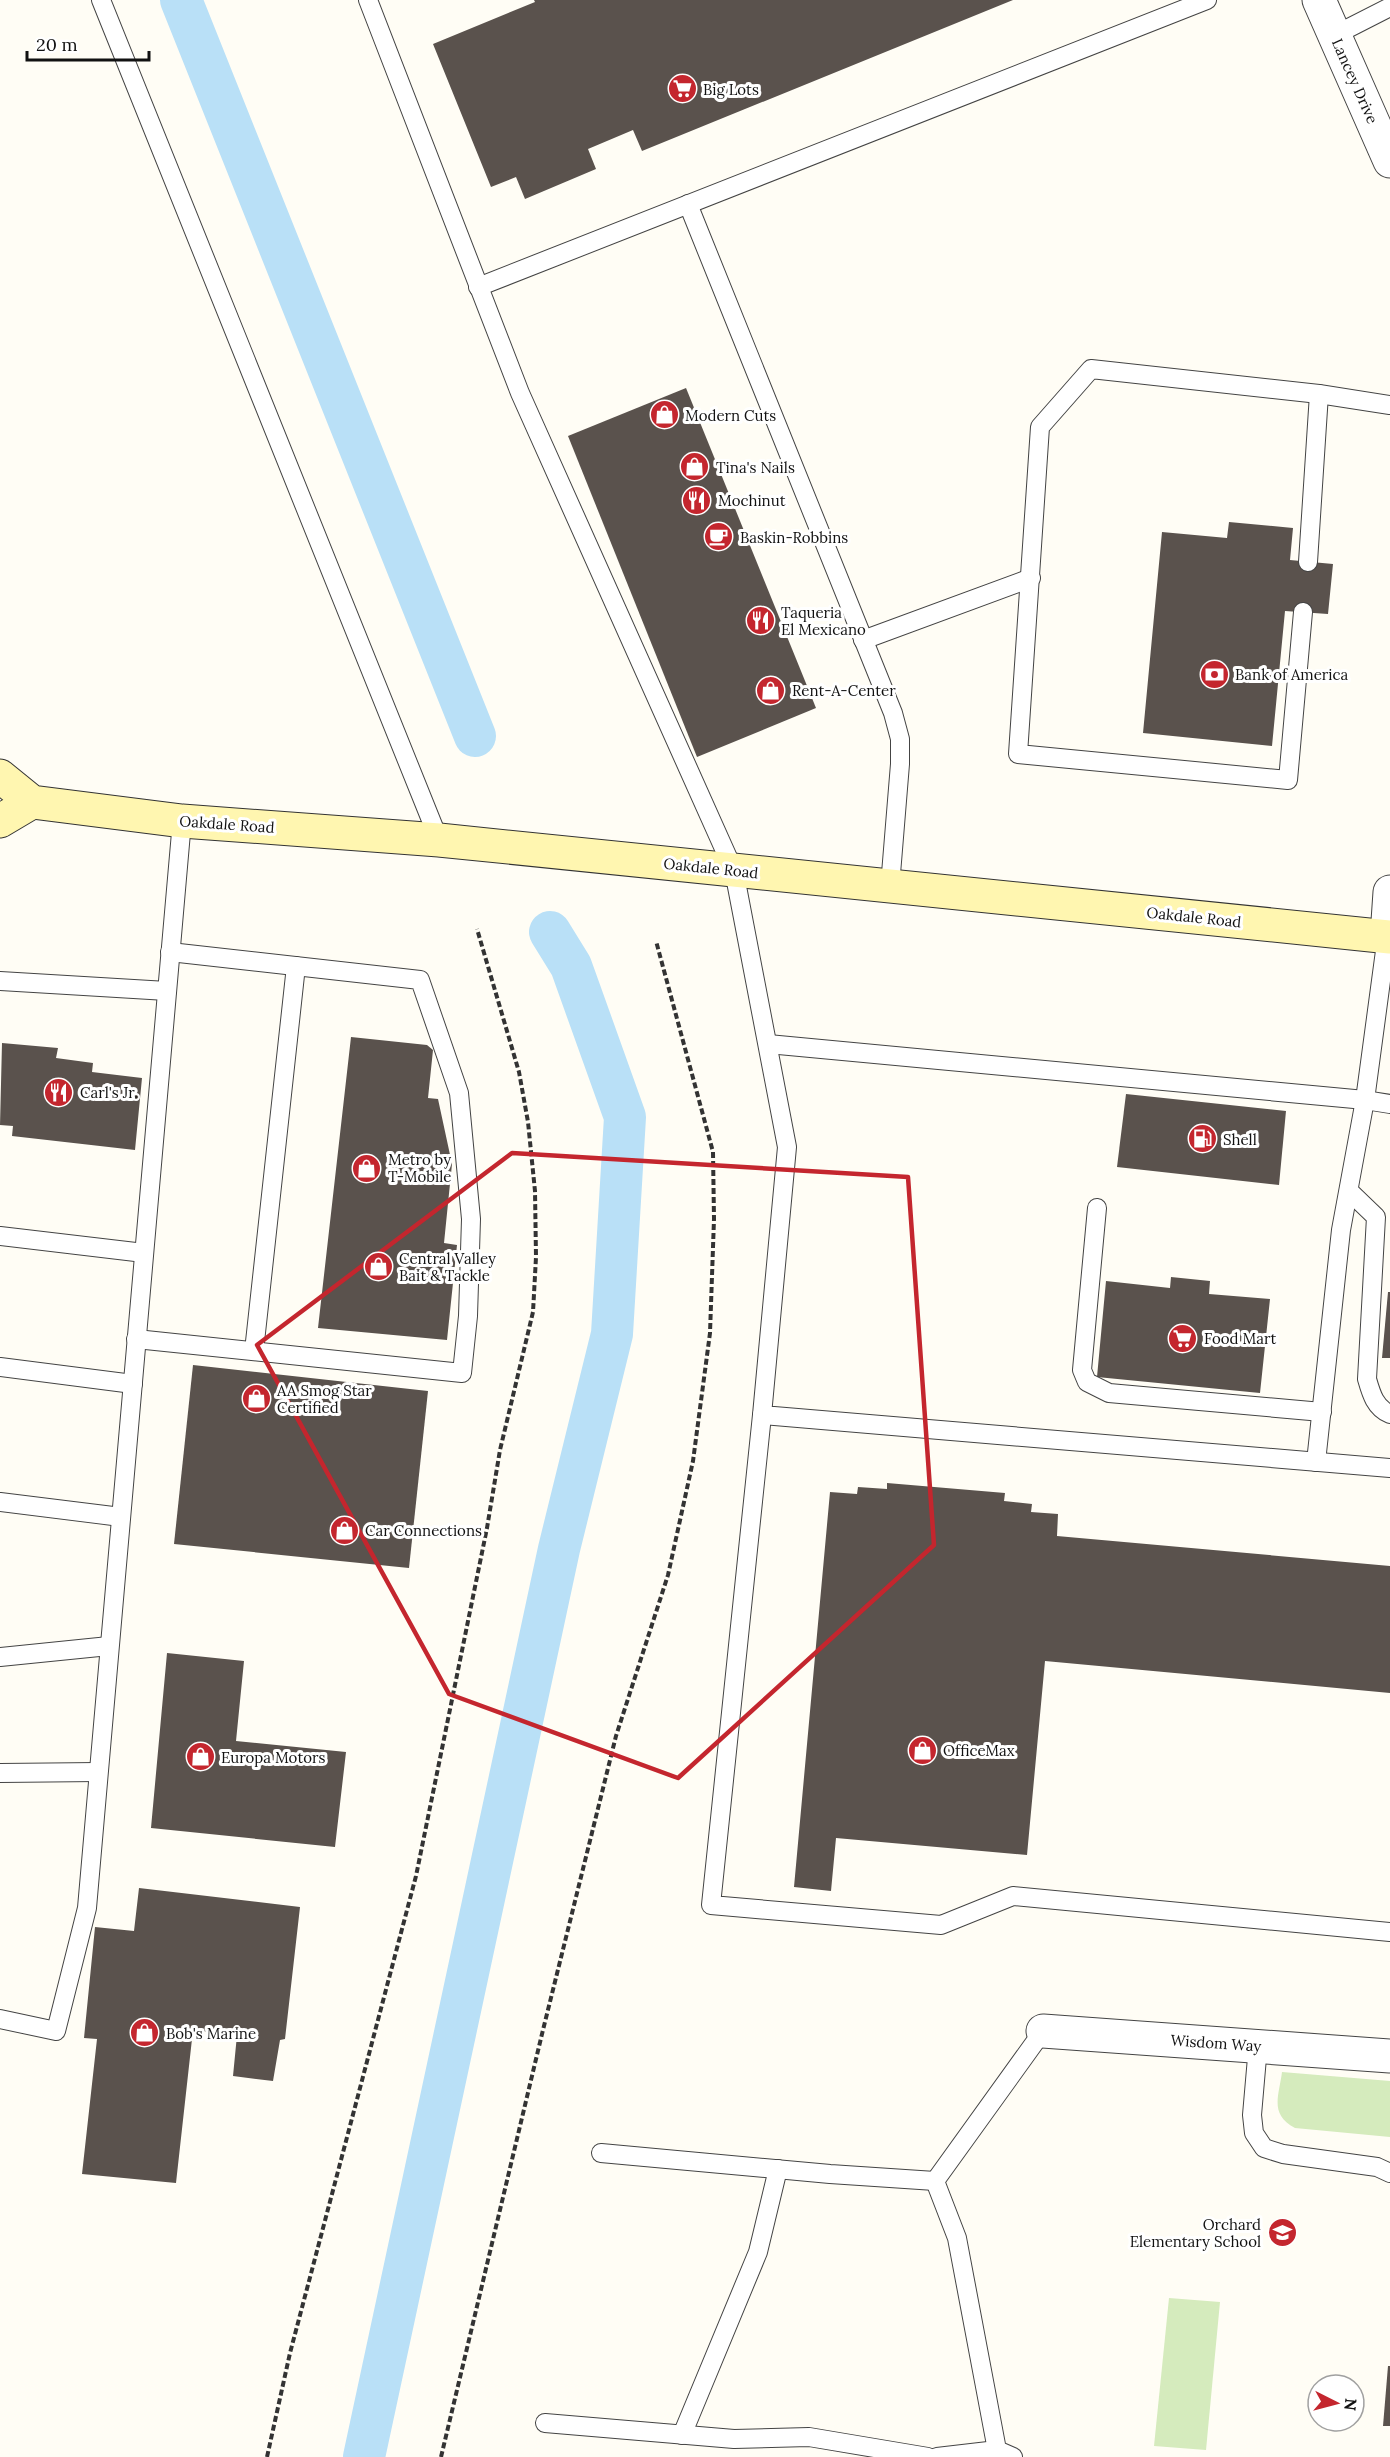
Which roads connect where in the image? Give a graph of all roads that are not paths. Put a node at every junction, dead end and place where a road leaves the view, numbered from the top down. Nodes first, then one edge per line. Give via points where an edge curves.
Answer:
1 (101, 0) edge
2 (368, 0) edge
3 (1207, 0) edge
4 (1319, 0) edge
5 (1390, 7) edge
6 (1335, 35) junction
7 (1390, 162) edge
8 (688, 204) junction
9 (478, 287) junction
10 (1319, 394) junction
11 (1390, 405) edge
12 (1308, 562) dead end
13 (1030, 578) junction
14 (1303, 612) dead end
15 (863, 640) junction
16 (0, 776) edge
17 (32, 802) junction
18 (182, 821) junction
19 (0, 822) edge
20 (439, 840) junction
21 (734, 872) junction
22 (890, 886) junction
23 (1390, 892) edge
24 (1389, 936) edge
25 (170, 952) junction
26 (296, 966) junction
27 (0, 981) edge
28 (167, 992) junction
29 (768, 1044) junction
30 (1365, 1100) junction
31 (1390, 1104) edge
32 (1349, 1191) junction
33 (1097, 1208) dead end
34 (0, 1236) edge
35 (144, 1253) junction
36 (136, 1339) junction
37 (254, 1351) junction
38 (0, 1366) edge
39 (133, 1384) junction
40 (1322, 1412) junction
41 (1390, 1414) edge
42 (762, 1415) junction
43 (1316, 1462) junction
44 (1390, 1468) edge
45 (0, 1502) edge
46 (121, 1517) junction
47 (109, 1646) junction
48 (0, 1657) edge
49 (98, 1772) junction
50 (0, 1773) edge
51 (1390, 1932) edge
52 (0, 2019) edge
53 (1043, 2031) joint
54 (1258, 2046) junction
55 (1390, 2056) edge
56 (601, 2153) dead end
57 (1386, 2167) edge
58 (778, 2169) junction
59 (935, 2181) junction
60 (545, 2423) dead end
61 (682, 2435) junction
62 (1005, 2453) edge
63 (928, 2457) edge
64 (938, 2457) edge

1 - 20 lane
2 - 9 lane
3 - 8 lane
4 - 6 street, Lancey Drive
5 - 6 lane
6 - 7 street, Lancey Drive
8 - 9 lane
8 - 15 lane
9 - 21 lane via 520,393
10 - 11 lane
10 - 12 lane
10 - 13 lane via 1090,369 1040,427
13 - 14 lane via 1018,754 1288,780
13 - 15 lane
15 - 22 lane via 900,739
16 - 17 main road
17 - 18 main road, Oakdale Road
17 - 19 main road
18 - 20 main road, Oakdale Road
18 - 25 lane
20 - 21 main road, Oakdale Road
21 - 22 main road, Oakdale Road
21 - 29 lane
22 - 24 main road, Oakdale Road
23 - 24 street
24 - 30 lane
25 - 26 lane
25 - 28 lane
26 - 37 lane
26 - 37 lane via 420,980 459,1093 471,1219 462,1372
27 - 28 lane
28 - 35 lane
29 - 30 lane
29 - 42 lane via 787,1147
30 - 31 lane
30 - 32 lane
32 - 40 lane via 1341,1230
32 - 41 lane via 1376,1217 1367,1379 1372,1398
33 - 40 lane via 1082,1370 1087,1382 1109,1393
34 - 35 lane
35 - 36 lane
36 - 37 lane
36 - 39 lane
38 - 39 lane
39 - 46 lane
40 - 43 lane
42 - 43 lane
42 - 51 lane via 711,1905 940,1925 1013,1896
43 - 44 lane
45 - 46 lane
46 - 47 lane
47 - 48 lane
47 - 49 lane
49 - 50 lane
49 - 52 lane via 87,1908 56,2031
53 - 54 street, Wisdom Way
53 - 59 lane
54 - 55 street, Wisdom Way
54 - 57 lane via 1252,2115 1254,2133 1264,2148 1283,2154
56 - 58 lane
58 - 59 lane
58 - 61 lane via 758,2252
59 - 62 lane via 957,2238
60 - 61 lane
61 - 63 lane via 734,2439 809,2437
62 - 64 lane

